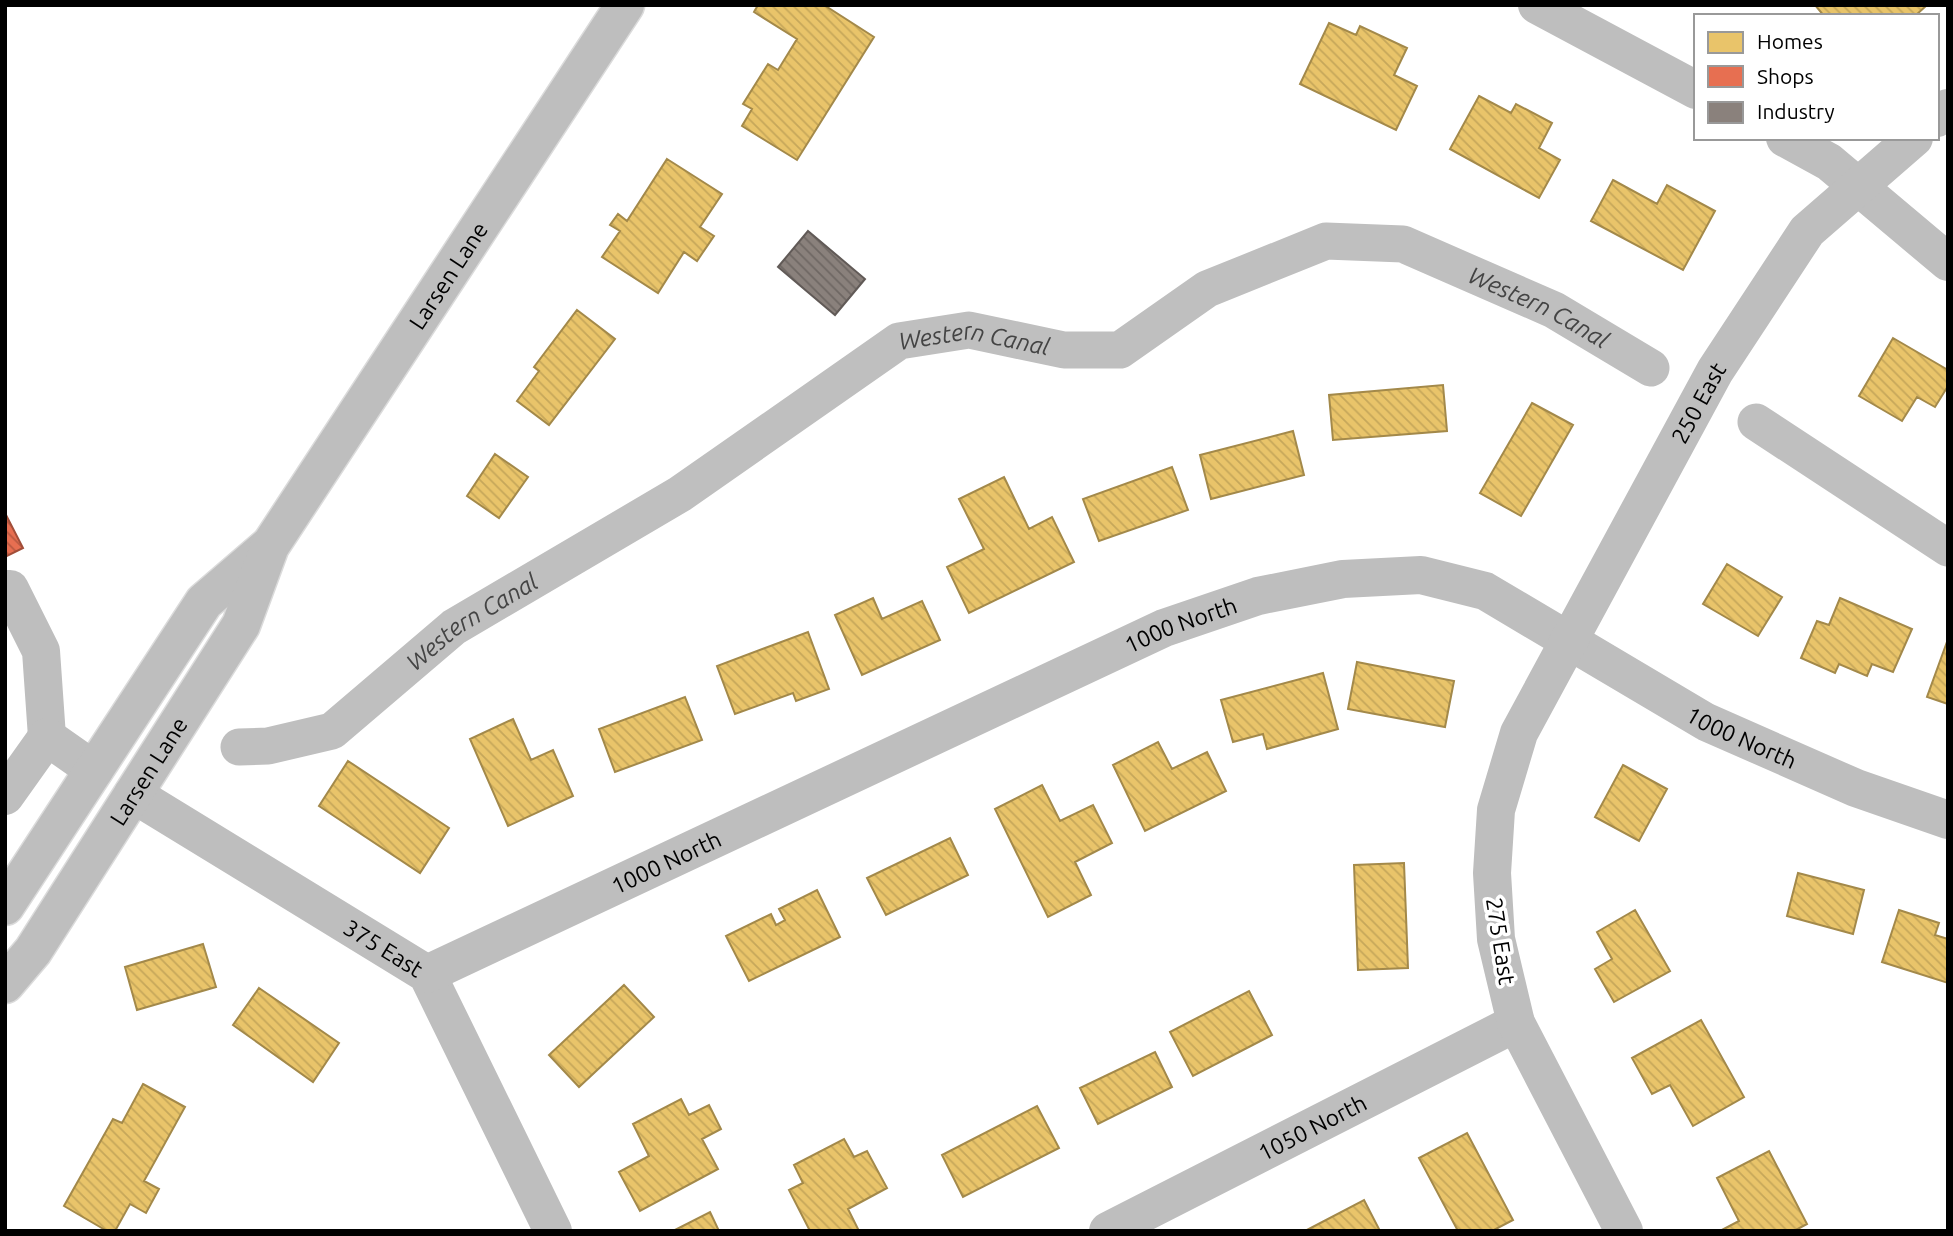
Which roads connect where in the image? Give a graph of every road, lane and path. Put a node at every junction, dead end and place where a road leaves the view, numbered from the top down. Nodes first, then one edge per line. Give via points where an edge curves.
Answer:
1 (625, 5) edge
2 (1537, 5) edge
3 (1694, 89) edge
4 (1789, 140) edge
5 (1912, 140) edge
6 (1860, 186) junction
7 (1948, 262) edge
8 (270, 546) junction
9 (5, 589) edge
10 (1568, 640) junction
11 (47, 737) junction
12 (94, 770) junction
13 (133, 794) junction
14 (5, 796) edge
15 (1948, 820) edge
16 (5, 906) edge
17 (427, 974) junction
18 (5, 984) edge
19 (1516, 1023) junction
20 (553, 1231) edge
21 (1108, 1231) edge
22 (1624, 1231) edge

1 - 8 street, Larsen Lane
2 - 3 street
4 - 6 street
5 - 6 street, 250 East
6 - 7 street
6 - 10 street, 250 East via 1807,232 1715,371
8 - 12 street, Larsen Lane via 204,602
8 - 13 street, Larsen Lane via 242,625
9 - 11 street via 10,589 41,651
10 - 15 street, 1000 North via 1706,722 1856,788
10 - 17 street, 1000 North via 1485,591 1421,575 1343,579 1258,596 1164,628
10 - 19 street, 275 East via 1519,733 1496,810 1492,873 1496,939
11 - 12 street
11 - 14 street
12 - 16 street, Larsen Lane
13 - 17 street, 375 East
13 - 18 street, Larsen Lane via 33,951
17 - 20 street, 375 East
19 - 21 street, 1050 North
19 - 22 street, 275 East

